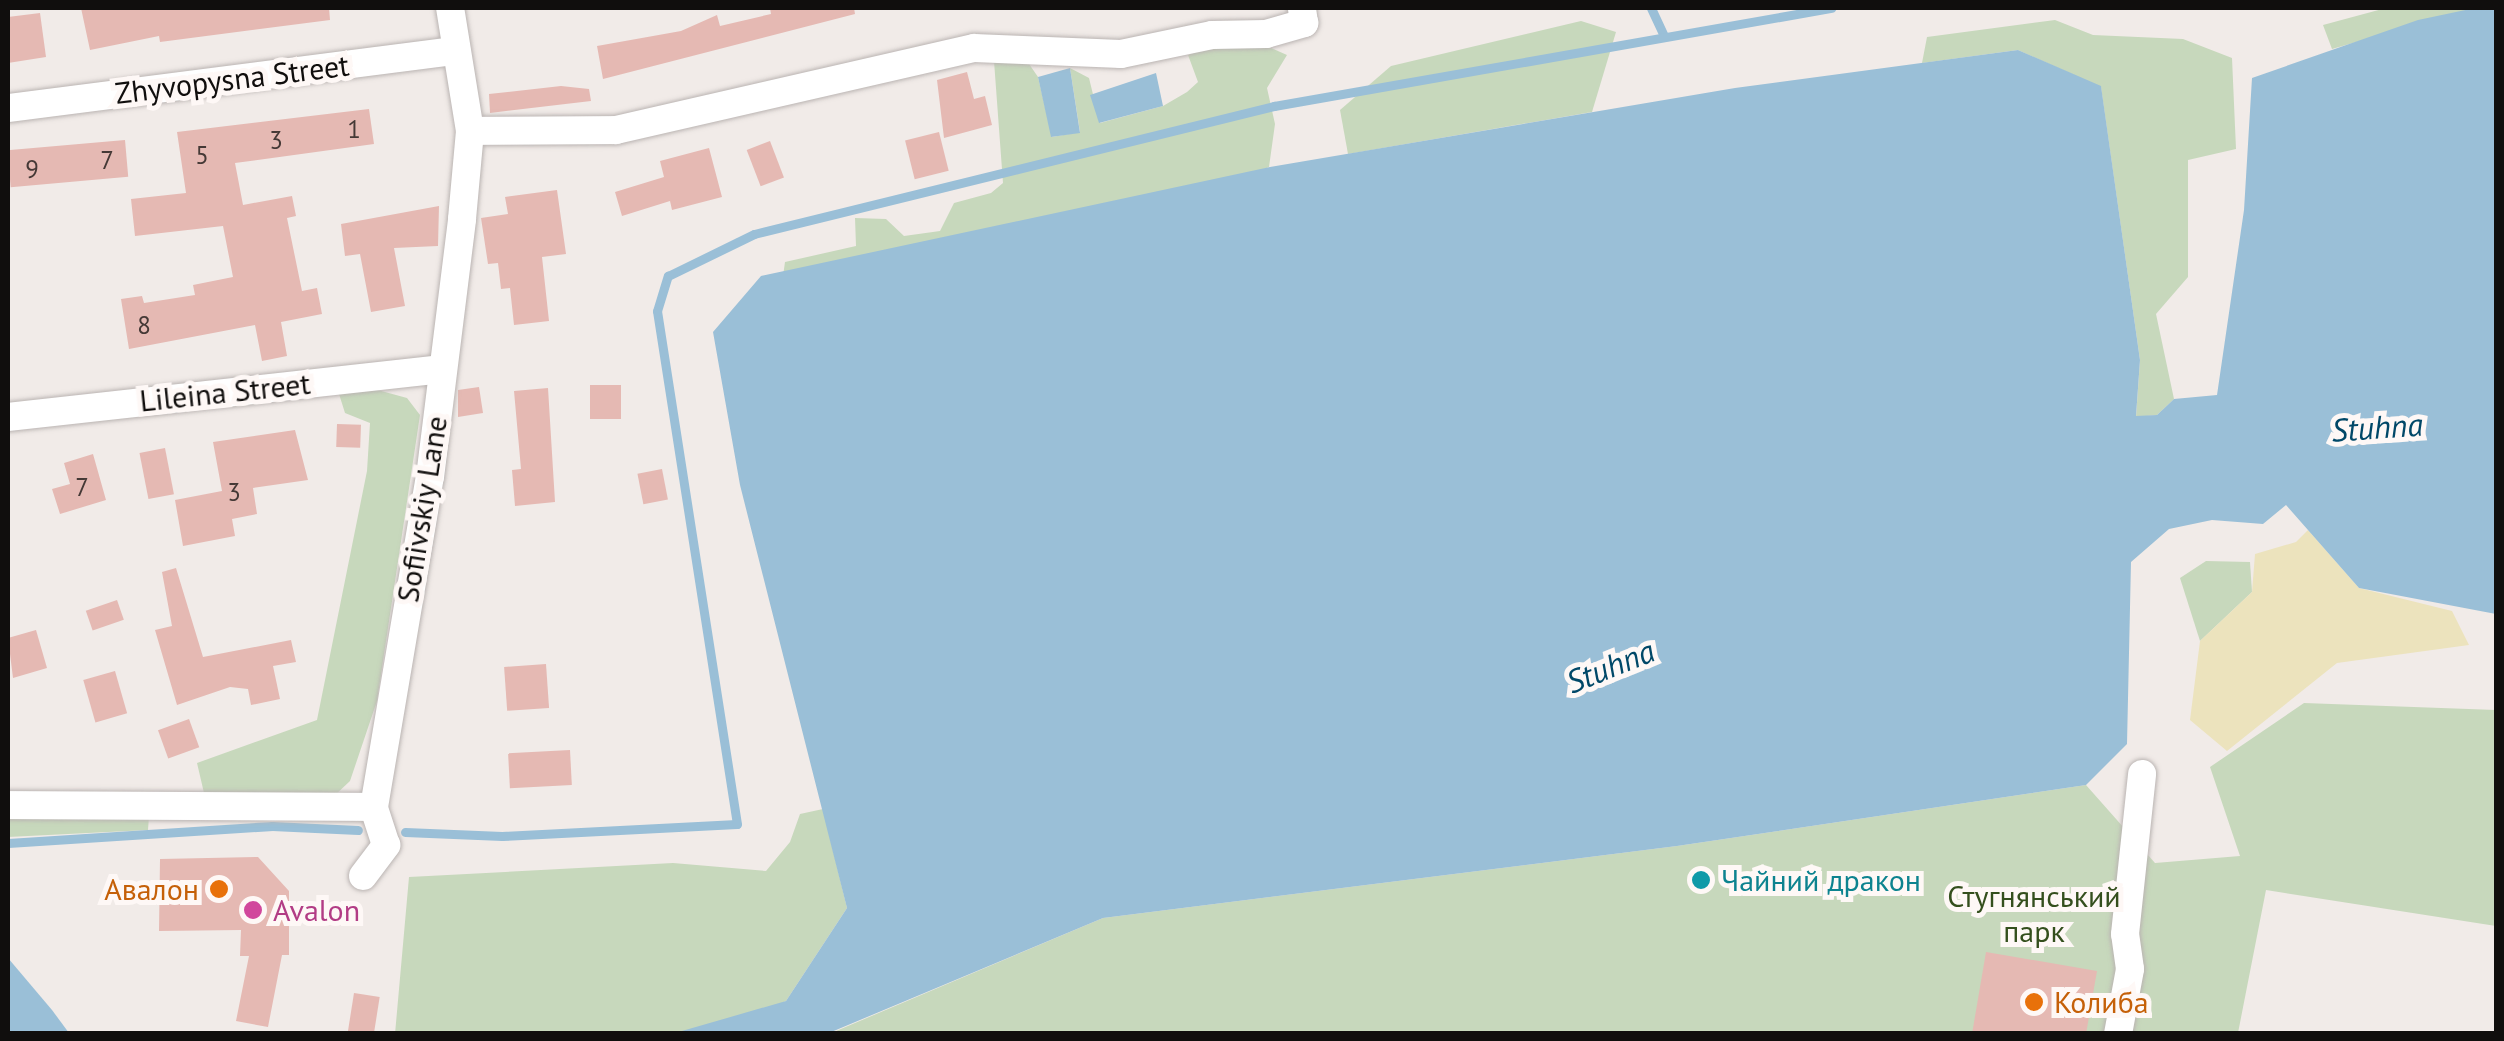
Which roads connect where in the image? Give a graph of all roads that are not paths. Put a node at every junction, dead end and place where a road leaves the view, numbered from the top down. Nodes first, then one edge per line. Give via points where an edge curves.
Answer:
1 (450, 8) edge
2 (1302, 8) edge
3 (456, 50) junction
4 (8, 108) edge
5 (470, 131) junction
6 (442, 368) junction
7 (8, 418) edge
8 (2142, 774) dead end
9 (8, 805) edge
10 (374, 808) junction
11 (363, 876) dead end
12 (2118, 1034) edge

1 - 3 street, Sofiivskiy Lane
2 - 5 street via 1304,23 1266,34 1212,36 1120,54 974,48 616,130
3 - 4 street, Zhyvopysna Street
3 - 5 street, Sofiivskiy Lane
5 - 6 street, Sofiivskiy Lane
6 - 7 street, Lileina Street
6 - 10 street, Sofiivskiy Lane
8 - 12 street via 2125,934 2130,969
9 - 10 street
10 - 11 street, Sofiivskiy Lane via 386,845

